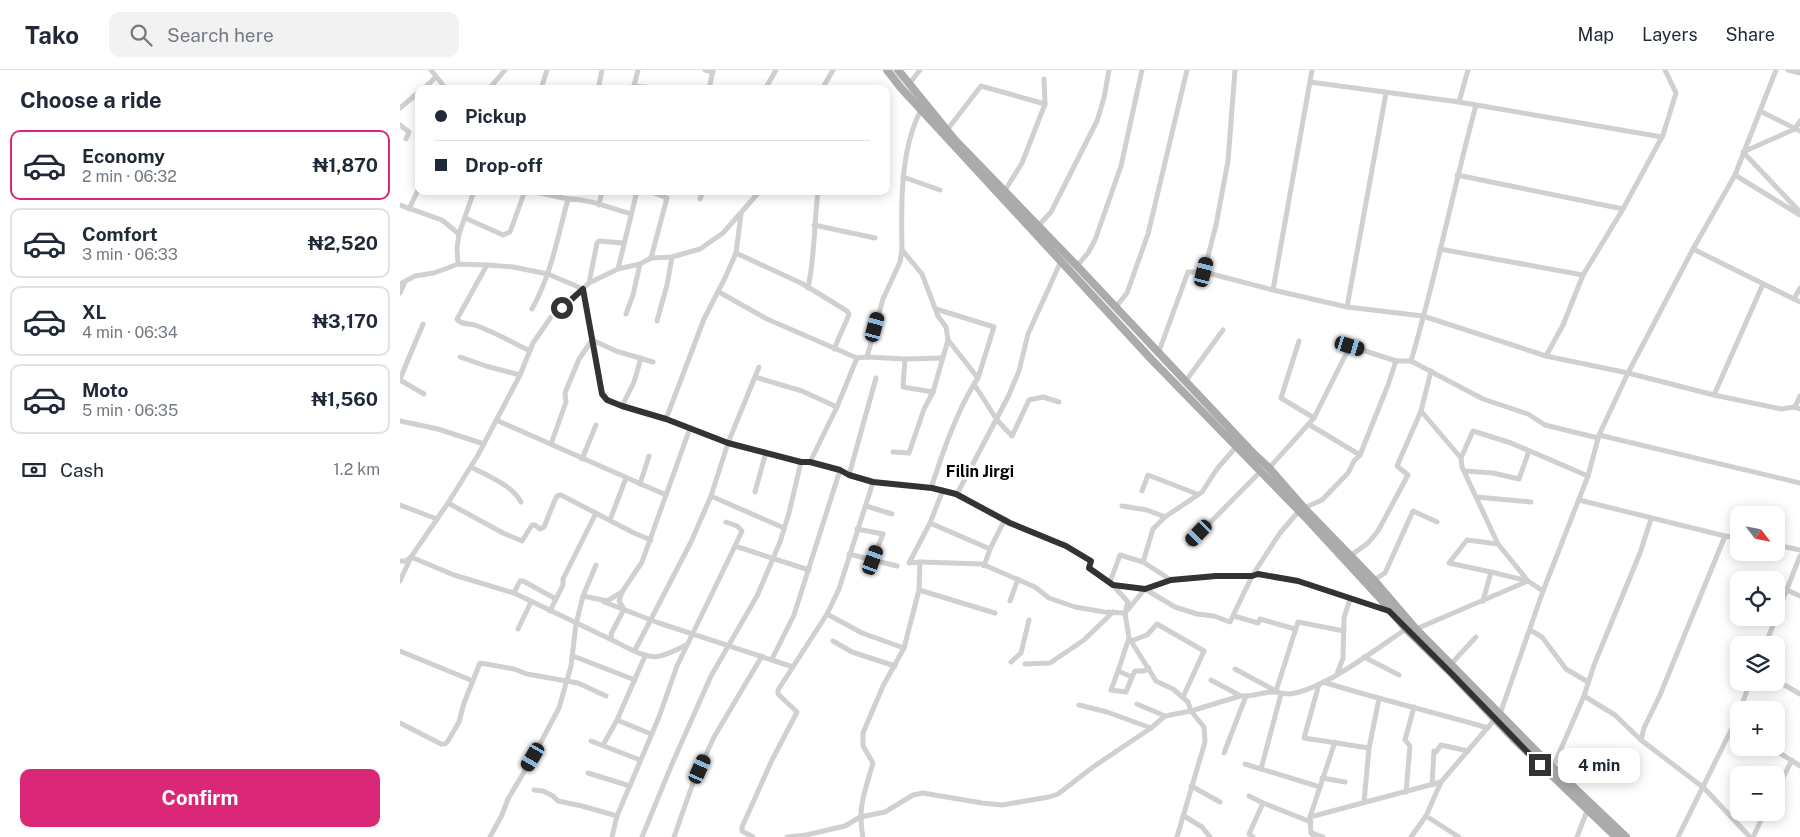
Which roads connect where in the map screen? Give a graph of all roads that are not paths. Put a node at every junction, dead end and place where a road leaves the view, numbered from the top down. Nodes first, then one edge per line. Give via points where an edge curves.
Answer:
1 (431, 70) edge
2 (506, 70) edge
3 (546, 70) edge
4 (602, 70) edge
5 (638, 70) edge
6 (705, 70) edge
7 (776, 70) edge
8 (833, 70) edge
9 (887, 70) edge
10 (898, 70) edge
11 (920, 70) edge
12 (1109, 70) edge
13 (1142, 70) edge
14 (1187, 70) edge
15 (1235, 70) edge
16 (1312, 70) edge
17 (1468, 70) edge
18 (1665, 70) edge
19 (1776, 70) edge
20 (1788, 70) edge
21 (713, 71) edge
22 (1800, 73) edge
23 (436, 77) junction
24 (1044, 79) dead end
25 (1310, 82) junction
26 (909, 84) junction
27 (427, 85) edge
28 (443, 85) edge
29 (493, 85) edge
30 (543, 85) edge
31 (599, 85) edge
32 (634, 85) edge
33 (710, 85) edge
34 (767, 85) edge
35 (824, 85) edge
36 (1386, 93) junction
37 (415, 95) edge
38 (1459, 102) junction
39 (1045, 104) junction
40 (1476, 105) junction
41 (400, 108) edge
42 (921, 110) junction
43 (1751, 113) dead end
44 (1759, 114) junction
45 (1800, 121) edge
46 (400, 125) edge
47 (947, 130) junction
48 (1798, 130) edge
49 (1662, 137) junction
50 (406, 140) dead end
51 (1743, 152) junction
52 (1457, 175) junction
53 (1735, 175) junction
54 (903, 177) junction
55 (940, 190) dead end
56 (1004, 192) junction
57 (416, 195) edge
58 (473, 195) edge
59 (524, 195) edge
60 (550, 195) edge
61 (601, 195) edge
62 (635, 195) edge
63 (659, 195) edge
64 (702, 195) edge
65 (757, 195) edge
66 (818, 195) edge
67 (568, 199) junction
68 (700, 199) dead end
69 (400, 205) edge
70 (599, 205) junction
71 (409, 209) junction
72 (1623, 209) junction
73 (742, 213) junction
74 (1800, 213) edge
75 (630, 214) junction
76 (465, 218) junction
77 (814, 225) junction
78 (1038, 226) junction
79 (459, 234) junction
80 (875, 238) dead end
81 (624, 243) junction
82 (1440, 249) junction
83 (1693, 249) junction
84 (902, 250) junction
85 (736, 253) junction
86 (672, 257) junction
87 (651, 258) junction
88 (1061, 261) junction
89 (458, 264) junction
90 (487, 264) junction
91 (640, 264) junction
92 (1077, 266) junction
93 (618, 269) junction
94 (1204, 272) junction
95 (548, 274) junction
96 (1583, 275) junction
97 (402, 282) edge
98 (589, 283) junction
99 (1763, 284) junction
100 (808, 288) junction
101 (1800, 288) edge
102 (583, 289) junction
103 (1273, 290) junction
104 (719, 292) junction
105 (400, 293) edge
106 (1797, 301) edge
107 (1348, 306) junction
108 (1115, 308) junction
109 (532, 309) dead end
110 (936, 309) junction
111 (626, 314) dead end
112 (1423, 316) junction
113 (657, 321) dead end
114 (423, 324) dead end
115 (1223, 330) dead end
116 (592, 340) junction
117 (948, 340) junction
118 (1299, 340) dead end
119 (834, 349) junction
120 (530, 351) junction
121 (1158, 354) junction
122 (1546, 356) junction
123 (460, 357) dead end
124 (867, 357) junction
125 (641, 358) junction
126 (857, 358) junction
127 (942, 358) junction
128 (905, 359) junction
129 (1396, 361) junction
130 (1410, 361) junction
131 (653, 362) dead end
132 (759, 367) dead end
133 (1431, 371) junction
134 (1628, 373) junction
135 (520, 375) junction
136 (755, 377) junction
137 (876, 378) dead end
138 (978, 378) junction
139 (400, 379) edge
140 (1185, 382) junction
141 (974, 384) junction
142 (933, 392) junction
143 (424, 394) dead end
144 (1714, 395) junction
145 (1800, 396) edge
146 (1059, 402) dead end
147 (622, 406) junction
148 (838, 406) junction
149 (1798, 408) edge
150 (1421, 410) junction
151 (1314, 418) junction
152 (666, 419) junction
153 (496, 420) junction
154 (997, 420) junction
155 (400, 421) edge
156 (1224, 422) junction
157 (596, 425) dead end
158 (1310, 425) junction
159 (1217, 427) junction
160 (690, 428) junction
161 (1599, 436) junction
162 (728, 443) junction
163 (484, 444) junction
164 (551, 444) junction
165 (1236, 448) junction
166 (1529, 451) junction
167 (766, 452) junction
168 (893, 452) dead end
169 (1360, 455) junction
170 (649, 456) dead end
171 (1461, 458) junction
172 (582, 459) junction
173 (801, 462) junction
174 (810, 462) junction
175 (471, 467) junction
176 (1269, 468) junction
177 (840, 470) junction
178 (1465, 471) junction
179 (1260, 472) junction
180 (849, 475) junction
181 (1588, 476) junction
182 (626, 478) junction
183 (873, 482) junction
184 (1800, 483) edge
185 (640, 484) junction
186 (932, 488) junction
187 (943, 490) junction
188 (1142, 491) dead end
189 (755, 492) dead end
190 (956, 494) junction
191 (1197, 494) junction
192 (666, 495) junction
193 (711, 496) junction
194 (1476, 497) junction
195 (1579, 500) junction
196 (520, 502) dead end
197 (1531, 502) dead end
198 (448, 503) junction
199 (400, 505) edge
200 (866, 506) junction
201 (1122, 506) dead end
202 (1302, 509) junction
203 (596, 513) junction
204 (892, 514) dead end
205 (1165, 517) junction
206 (437, 518) junction
207 (1005, 519) junction
208 (1651, 519) junction
209 (610, 520) junction
210 (726, 522) dead end
211 (1437, 522) dead end
212 (930, 523) junction
213 (784, 528) junction
214 (857, 529) junction
215 (1725, 536) junction
216 (1730, 537) edge
217 (651, 540) junction
218 (1189, 544) dead end
219 (1498, 544) junction
220 (735, 546) junction
221 (1785, 547) edge
222 (990, 549) junction
223 (1800, 550) edge
224 (849, 554) junction
225 (1350, 556) junction
226 (1800, 556) edge
227 (411, 557) junction
228 (772, 559) junction
229 (873, 560) junction
230 (400, 561) edge
231 (920, 562) junction
232 (1142, 562) junction
233 (596, 566) dead end
234 (897, 566) dead end
235 (984, 566) junction
236 (809, 570) junction
237 (1491, 572) junction
238 (1252, 576) junction
239 (1018, 579) junction
240 (1171, 580) junction
241 (1374, 580) junction
242 (400, 581) edge
243 (1528, 581) junction
244 (1111, 583) junction
245 (1145, 589) junction
246 (919, 590) junction
247 (1787, 590) junction
248 (622, 592) junction
249 (1543, 592) junction
250 (514, 593) junction
251 (1785, 595) edge
252 (583, 596) junction
253 (1800, 596) edge
254 (556, 599) junction
255 (1350, 599) junction
256 (602, 601) junction
257 (1010, 601) dead end
258 (1483, 601) junction
259 (531, 602) junction
260 (624, 609) junction
261 (550, 611) junction
262 (1389, 611) junction
263 (1113, 612) junction
264 (995, 613) dead end
265 (1125, 613) junction
266 (827, 614) junction
267 (1234, 616) junction
268 (652, 619) junction
269 (1029, 620) dead end
270 (576, 624) junction
271 (518, 629) dead end
272 (1296, 629) junction
273 (1406, 629) junction
274 (1416, 629) junction
275 (1530, 630) junction
276 (1344, 631) junction
277 (693, 633) junction
278 (1476, 637) dead end
279 (612, 640) junction
280 (1130, 640) junction
281 (833, 641) dead end
282 (687, 645) junction
283 (728, 645) junction
284 (904, 648) junction
285 (635, 650) junction
286 (400, 652) edge
287 (573, 656) junction
288 (645, 656) junction
289 (762, 656) junction
290 (1364, 657) junction
291 (772, 659) junction
292 (1011, 662) dead end
293 (1025, 664) dead end
294 (1451, 664) junction
295 (895, 666) junction
296 (793, 667) junction
297 (1149, 668) junction
298 (1235, 669) dead end
299 (1118, 671) junction
300 (1337, 674) junction
301 (1399, 675) dead end
302 (1132, 677) junction
303 (635, 680) junction
304 (1211, 680) dead end
305 (473, 681) junction
306 (567, 681) junction
307 (1588, 682) junction
308 (1321, 683) junction
309 (1785, 685) edge
310 (1278, 693) junction
311 (1800, 694) edge
312 (606, 696) dead end
313 (1243, 696) junction
314 (1584, 696) junction
315 (1183, 697) junction
316 (1379, 699) junction
317 (1137, 704) dead end
318 (1079, 705) dead end
319 (1414, 707) junction
320 (1191, 710) junction
321 (1165, 716) junction
322 (1498, 716) junction
323 (617, 720) junction
324 (400, 723) edge
325 (1151, 728) junction
326 (1488, 728) junction
327 (651, 734) junction
328 (1730, 738) edge
329 (1641, 740) junction
330 (591, 741) dead end
331 (1334, 742) junction
332 (603, 745) junction
333 (1369, 748) junction
334 (1468, 751) junction
335 (1224, 753) dead end
336 (1785, 756) edge
337 (640, 760) junction
338 (1792, 760) junction
339 (1246, 764) dead end
340 (1800, 766) edge
341 (1553, 767) junction
342 (1261, 769) junction
343 (588, 773) dead end
344 (1785, 774) edge
345 (1322, 778) junction
346 (1344, 782) dead end
347 (1441, 782) junction
348 (1432, 784) junction
349 (630, 786) junction
350 (1191, 786) junction
351 (1320, 787) junction
352 (1704, 788) junction
353 (534, 790) dead end
354 (1406, 792) junction
355 (1249, 796) dead end
356 (1220, 802) dead end
357 (1263, 802) junction
358 (1364, 802) junction
359 (1587, 811) junction
360 (616, 816) junction
361 (1184, 816) junction
362 (1426, 816) junction
363 (860, 817) junction
364 (1311, 820) junction
365 (1760, 821) edge
366 (1313, 835) edge
367 (1611, 835) edge
368 (490, 837) edge
369 (612, 837) edge
370 (642, 837) edge
371 (674, 837) edge
372 (753, 837) edge
373 (786, 837) edge
374 (863, 837) edge
375 (1177, 837) edge
376 (1210, 837) edge
377 (1253, 837) edge
378 (1323, 837) edge
379 (1411, 837) edge
380 (1459, 837) edge
381 (1578, 837) edge
382 (1626, 837) edge
383 (1678, 837) edge
384 (1751, 837) edge

1 - 23 street
2 - 29 street
3 - 30 street
4 - 31 street
5 - 32 street
6 - 21 street
7 - 34 street
8 - 35 street
9 - 42 main road
10 - 26 main road
11 - 26 street
12 - 78 street via 1098,121 1051,212
13 - 92 street via 1121,166 1095,240
14 - 108 street via 1148,234 1127,293
15 - 94 street via 1228,161
16 - 25 street
17 - 38 street
18 - 49 street via 1676,93
19 - 44 street
20 - 22 street
21 - 33 street
23 - 27 street
23 - 28 street
24 - 39 street
25 - 36 street
25 - 103 street
26 - 47 main road
36 - 38 street
36 - 107 street
37 - 41 street
38 - 40 street
39 - 47 street via 980,86
39 - 56 street via 1022,163
40 - 49 street
40 - 52 street
42 - 54 street via 909,144
42 - 88 main road
43 - 44 street
44 - 48 street
44 - 51 street
45 - 48 street
46 - 50 street via 409,132
47 - 56 main road
48 - 51 street
49 - 72 street
51 - 53 street
51 - 74 street
52 - 72 street
52 - 82 street
53 - 74 street
53 - 83 street
54 - 55 street
54 - 84 street
56 - 78 main road
57 - 71 street
58 - 76 street
59 - 76 street via 508,235
60 - 67 street
61 - 70 street
62 - 75 street
63 - 87 street via 667,198
64 - 68 street
65 - 73 street
66 - 77 street
67 - 70 street
67 - 95 street
69 - 71 street
70 - 75 street
71 - 79 street via 442,220
72 - 96 street
73 - 85 street
73 - 86 street via 723,233 700,249
75 - 81 street
76 - 79 street
77 - 80 street
77 - 100 street
78 - 92 main road
79 - 89 street
81 - 93 street
81 - 98 street via 598,241
82 - 96 street
82 - 112 street
83 - 99 street
83 - 134 street
84 - 110 street via 922,274
84 - 124 street via 883,299
85 - 100 street
85 - 104 street
86 - 87 street
86 - 113 street
87 - 91 street
88 - 154 street via 1028,334 1019,371
88 - 159 main road
89 - 90 street
89 - 97 street
90 - 95 street
90 - 120 street via 457,319
91 - 93 street
91 - 111 street
92 - 108 main road
93 - 98 street
94 - 103 street
94 - 121 street via 1188,272
95 - 102 street
95 - 109 street
96 - 122 street
97 - 105 street
98 - 102 street
99 - 106 street
99 - 144 street
100 - 119 street via 849,314
101 - 106 street
102 - 116 street
102 - 120 street via 551,317
103 - 107 street
104 - 119 street via 767,319
104 - 152 street via 704,319
107 - 112 street
108 - 121 main road
110 - 117 street via 946,327
110 - 138 street via 994,327
112 - 122 street
112 - 130 street
114 - 139 street
115 - 140 street
116 - 125 street
116 - 147 street via 602,394 607,400
116 - 164 street via 568,384 566,402
117 - 127 street
117 - 138 street
118 - 151 street via 1281,398
119 - 126 street
120 - 135 street
121 - 140 main road
122 - 134 street
123 - 135 street
124 - 126 street
124 - 128 street
125 - 131 street
125 - 147 street
126 - 148 street
127 - 128 street
127 - 142 street
128 - 142 street via 902,387
129 - 130 street
129 - 151 street via 1350,346
129 - 169 street
130 - 133 street
132 - 136 street
133 - 150 street
133 - 161 street via 1483,399 1528,414 1546,425
134 - 144 street
134 - 161 street
135 - 153 street
136 - 148 street
136 - 162 street
137 - 180 street
138 - 141 street
139 - 143 street
140 - 156 main road
141 - 154 street
141 - 186 street
142 - 168 street via 909,454
144 - 149 street via 1782,409
145 - 149 street
146 - 154 street via 1043,397 1029,400 1012,436
147 - 152 street
148 - 174 street
150 - 171 street
150 - 225 street via 1397,466 1408,475 1378,531
151 - 158 street
152 - 160 street
153 - 163 street
153 - 164 street
154 - 190 street
155 - 163 street
156 - 159 main road
156 - 176 main road
157 - 172 street
158 - 169 street
158 - 176 street
159 - 165 main road
160 - 162 street
160 - 192 street
161 - 181 street
161 - 184 street
162 - 167 street
162 - 193 street
163 - 175 street
164 - 172 street
165 - 179 main road
165 - 191 street via 1202,492
166 - 171 street via 1473,431
166 - 178 street via 1519,478
166 - 181 street
167 - 173 street
167 - 189 street
169 - 202 street via 1322,500
170 - 185 street
171 - 178 street
172 - 182 street
173 - 174 street
173 - 213 street
174 - 177 street
175 - 196 street via 516,494
175 - 198 street
176 - 202 main road
177 - 180 street
177 - 236 street
178 - 194 street
179 - 202 main road
179 - 218 street
180 - 183 street
181 - 195 street
182 - 185 street
182 - 209 street
183 - 186 street
183 - 200 street
185 - 192 street
186 - 187 street
187 - 190 street
187 - 212 street
188 - 191 street via 1148,475
190 - 207 street
191 - 205 street
192 - 217 street
193 - 213 street
193 - 268 street
194 - 197 street
194 - 219 street
195 - 208 street
195 - 249 street
198 - 203 street via 522,541 532,525 540,529 544,527 557,496 561,495
198 - 206 street
199 - 206 street
200 - 204 street
200 - 214 street
201 - 205 street
202 - 225 main road
202 - 238 street via 1280,533
202 - 262 main road
203 - 209 street
203 - 254 street
205 - 232 street via 1153,529
206 - 227 street
207 - 222 street
207 - 244 street via 1066,546 1091,561 1089,568
208 - 215 street
208 - 307 street
209 - 217 street
210 - 220 street via 742,531
211 - 241 street via 1413,511 1385,573
212 - 222 street
212 - 231 street via 909,562
213 - 228 street
214 - 224 street
214 - 229 street via 883,534
215 - 216 street
215 - 329 street
217 - 248 street via 642,562
219 - 237 street via 1468,540 1450,563
219 - 243 street
220 - 228 street
220 - 277 street
221 - 223 street
222 - 235 street
224 - 229 street
224 - 266 street via 839,589
225 - 241 main road
226 - 247 street
227 - 230 street
227 - 242 street
227 - 250 street via 454,575
228 - 236 street
228 - 283 street via 749,611
229 - 234 street
231 - 235 street
231 - 246 street
232 - 240 street
232 - 244 street via 1120,555
233 - 252 street
235 - 239 street
236 - 291 street via 794,615
237 - 243 street
237 - 258 street
238 - 240 street
238 - 255 street via 1258,574 1298,581
238 - 267 street
239 - 257 street
239 - 263 street via 1049,598 1066,604
240 - 245 street
241 - 274 main road
243 - 249 street
243 - 258 street
244 - 245 street
244 - 265 street via 1128,602
245 - 265 street
245 - 267 street via 1190,612 1230,622
246 - 264 street
246 - 284 street
247 - 251 street
247 - 253 street
248 - 256 street
248 - 260 street via 619,601
249 - 275 street
250 - 254 street via 517,584 523,581
250 - 259 street
252 - 256 street
252 - 270 street
254 - 261 street
255 - 262 street
255 - 276 street
256 - 260 street
258 - 274 street
259 - 261 street
259 - 271 street
260 - 268 street
260 - 279 street via 611,634
261 - 270 street
262 - 273 main road
263 - 265 street
263 - 293 street via 1084,640 1050,663
265 - 280 street
266 - 284 street via 862,633
266 - 296 street
267 - 272 street
268 - 277 street
268 - 285 street
269 - 292 street via 1021,653
270 - 279 street
270 - 287 street
272 - 276 street via 1298,622
272 - 310 street
273 - 290 street
273 - 322 main road
274 - 294 main road
275 - 307 street via 1542,637 1566,669
275 - 322 street
276 - 300 street via 1343,658
277 - 282 street
277 - 283 street
278 - 294 street
279 - 285 street
280 - 297 street
280 - 299 street
280 - 315 street via 1147,635 1158,624 1204,651
281 - 295 street via 852,652
282 - 288 street via 661,656
282 - 327 street
283 - 289 street
283 - 370 street
284 - 295 street
285 - 288 street
286 - 305 street
287 - 303 street
287 - 306 street
288 - 303 street
289 - 291 street
289 - 371 street via 714,736
290 - 300 street
290 - 301 street
291 - 296 street
294 - 322 main road
295 - 363 street via 863,733 863,746 873,763 863,792
296 - 372 street via 778,692 797,712 742,826 742,831
297 - 302 street via 1135,670
297 - 315 street via 1156,681
298 - 310 street
299 - 302 street
299 - 302 street via 1112,690 1126,692
300 - 308 street
303 - 323 street
304 - 313 street
305 - 306 street via 480,663 484,663
305 - 324 street via 459,722 445,744
306 - 312 street
306 - 368 street via 553,720
307 - 314 street
308 - 310 street via 1291,694
308 - 316 street
308 - 331 street via 1304,738
309 - 311 street
310 - 313 street
310 - 342 street
313 - 320 street
313 - 335 street
314 - 329 street via 1615,715
314 - 341 street
315 - 320 street
316 - 319 street
316 - 333 street
317 - 321 street
318 - 325 street
319 - 326 street
319 - 354 street via 1406,740 1410,746
320 - 321 street
320 - 350 street via 1204,726 1205,742
321 - 325 street
322 - 326 street
322 - 341 main road
322 - 359 main road via 1513,738
323 - 327 street
323 - 332 street
325 - 363 street via 1058,794 1002,805 924,793 914,795 885,812
326 - 334 street
327 - 337 street
328 - 352 street
329 - 352 street
330 - 332 street
331 - 333 street
331 - 345 street
332 - 337 street
333 - 358 street
334 - 347 street
334 - 348 street via 1440,744 1436,752 1434,750
336 - 338 street
337 - 349 street
338 - 340 street
338 - 344 street
339 - 342 street
341 - 382 main road
342 - 351 street
343 - 349 street
345 - 346 street
345 - 351 street
347 - 348 street
347 - 362 street
348 - 354 street
349 - 360 street
350 - 356 street
350 - 361 street
351 - 364 street
352 - 383 street
352 - 384 street
353 - 360 street via 543,791 558,801
354 - 358 street
355 - 357 street
357 - 364 street
357 - 377 street via 1249,834
358 - 364 street
359 - 367 main road
359 - 381 street
360 - 369 street
361 - 375 street
361 - 376 street via 1202,827
362 - 379 street
362 - 380 street
363 - 373 street via 845,826
363 - 374 street
364 - 366 street
365 - 384 street
366 - 378 street

